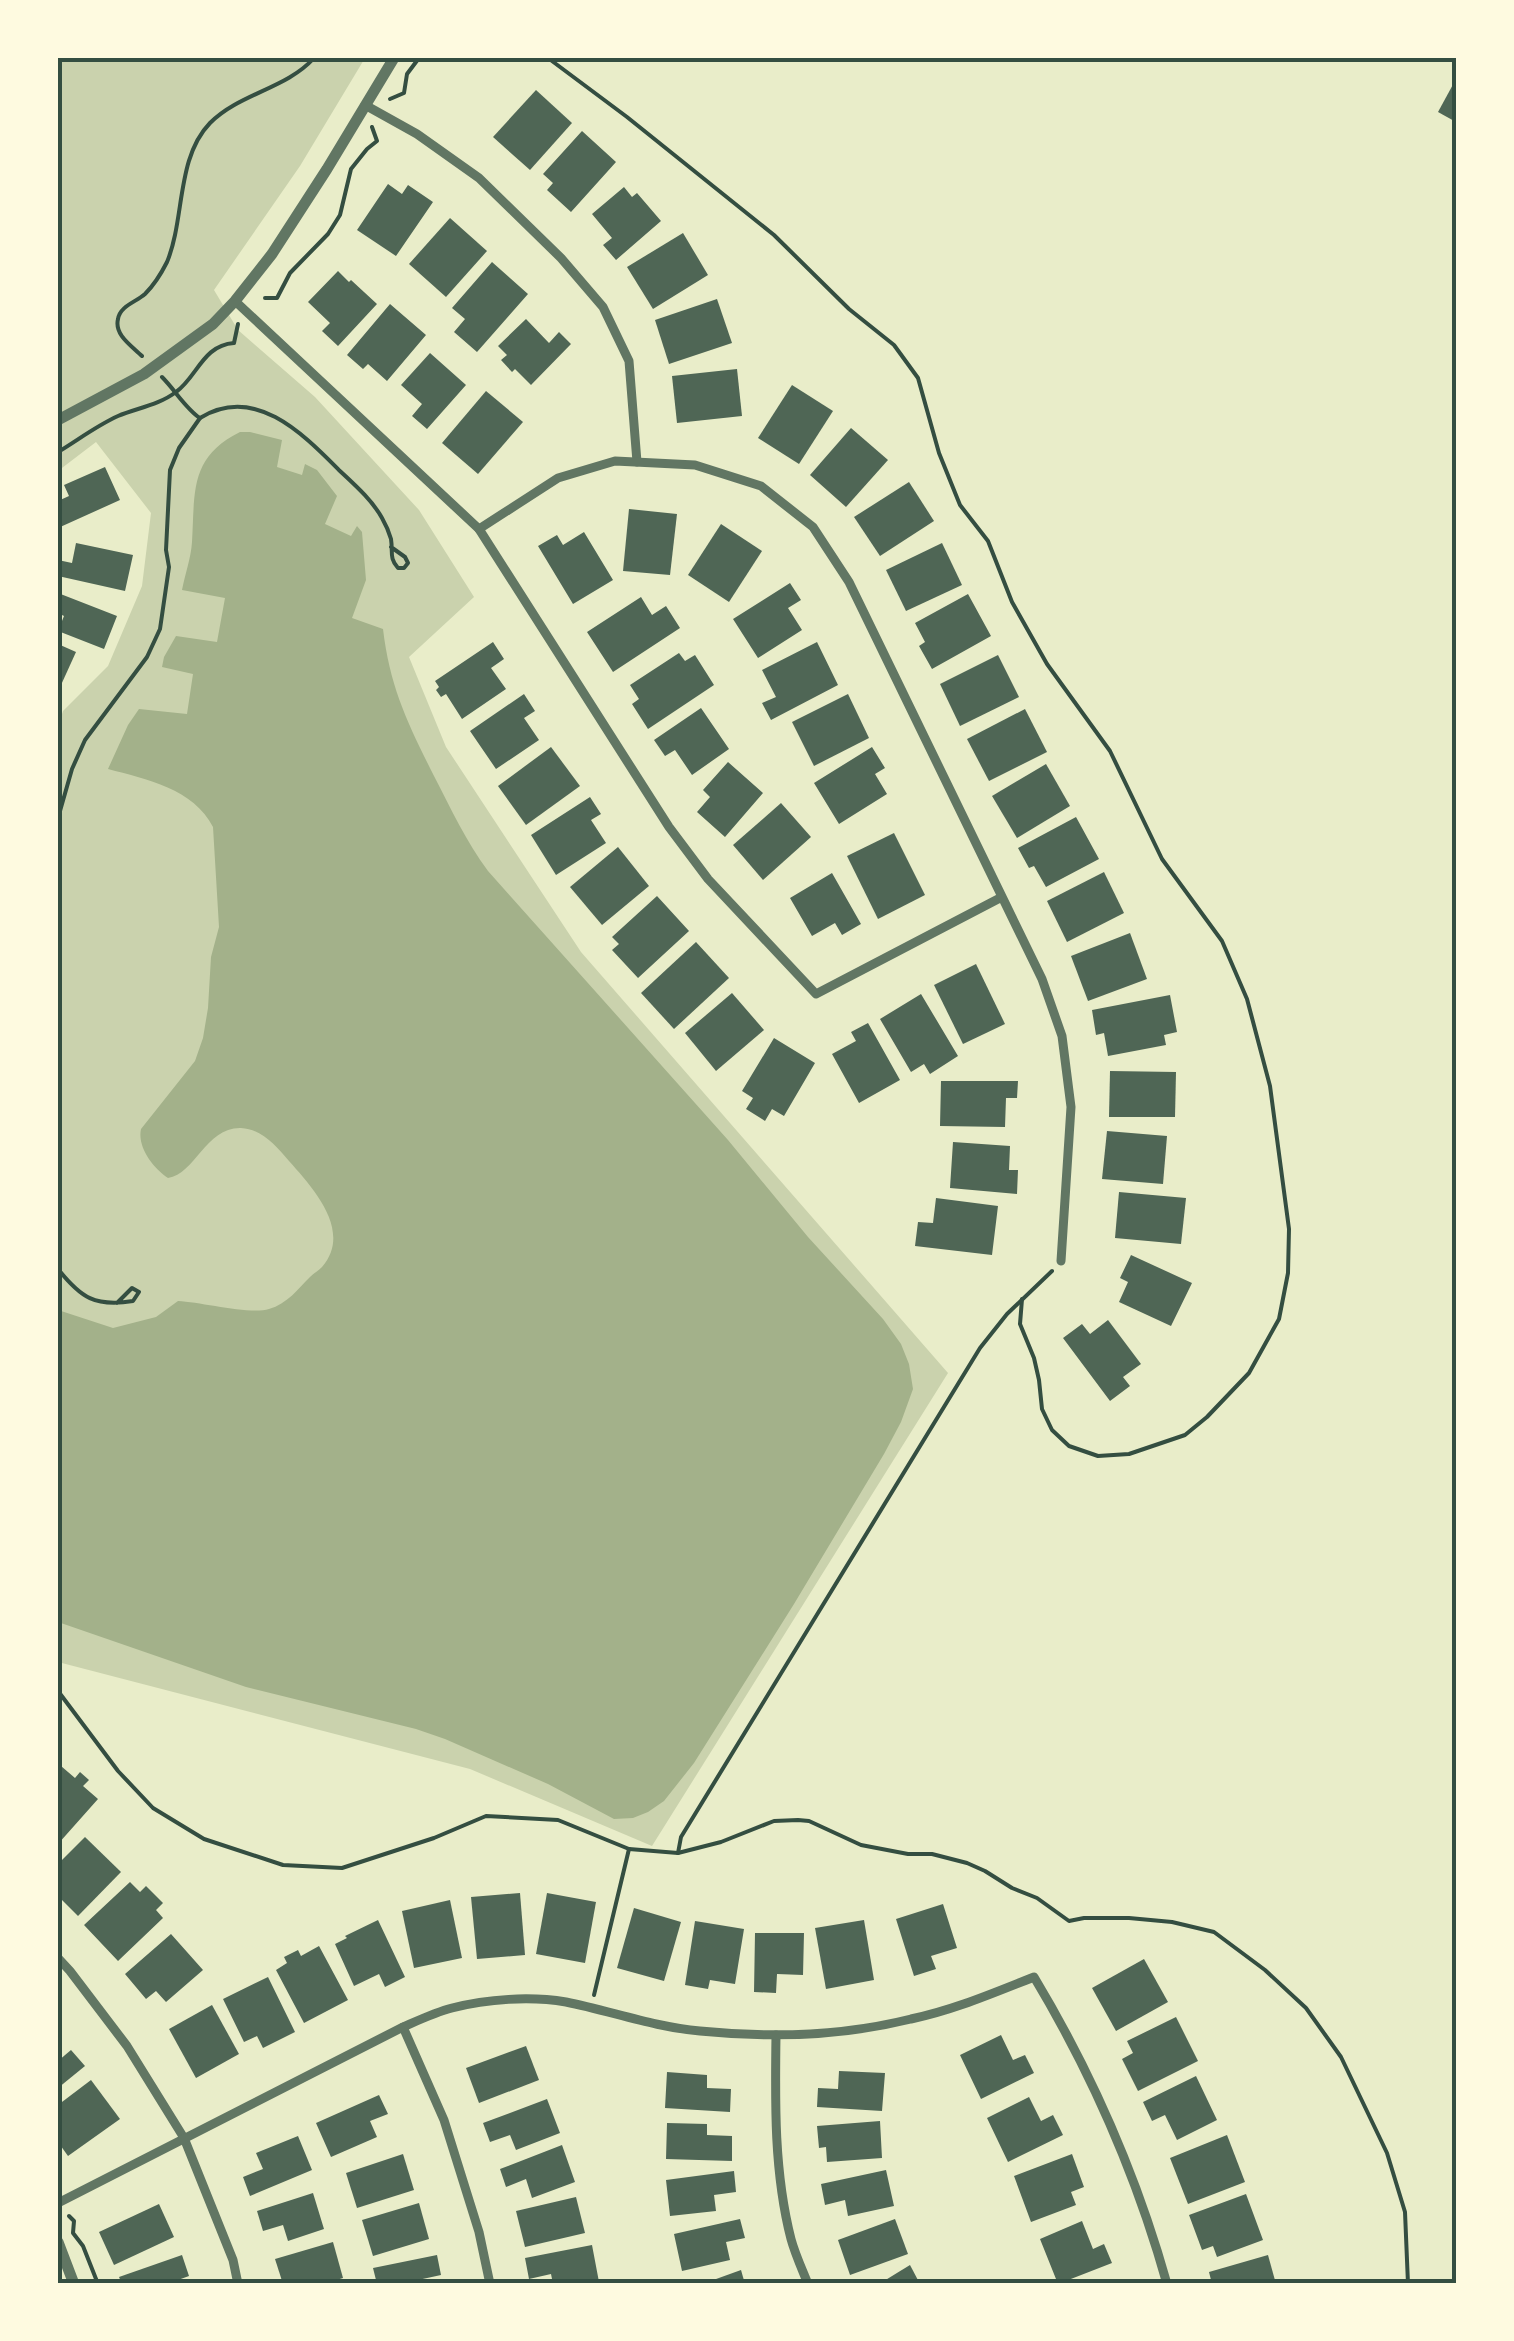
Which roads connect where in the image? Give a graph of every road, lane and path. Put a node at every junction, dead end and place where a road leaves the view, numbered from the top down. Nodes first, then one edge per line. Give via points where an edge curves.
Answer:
1 (314, 58) edge
2 (394, 58) edge
3 (419, 58) edge
4 (548, 58) edge
5 (390, 99) dead end
6 (366, 106) junction
7 (372, 126) dead end
8 (265, 298) dead end
9 (235, 301) junction
10 (238, 324) dead end
11 (153, 368) junction
12 (177, 392) junction
13 (200, 418) junction
14 (58, 420) edge
15 (58, 452) edge
16 (637, 462) junction
17 (479, 529) junction
18 (392, 547) dead end
19 (58, 818) edge
20 (1000, 898) junction
21 (1062, 1261) joint
22 (58, 1269) edge
23 (1022, 1299) junction
24 (116, 1303) dead end
25 (58, 1691) edge
26 (629, 1848) junction
27 (678, 1853) junction
28 (58, 1958) edge
29 (590, 2009) junction
30 (403, 2026) junction
31 (776, 2035) junction
32 (184, 2138) junction
33 (58, 2203) edge
34 (69, 2216) dead end
35 (58, 2242) edge
36 (74, 2284) edge
37 (98, 2284) edge
38 (238, 2284) edge
39 (490, 2284) edge
40 (808, 2284) edge
41 (1166, 2284) edge
42 (1408, 2284) edge

1 - 11 path via 288,80 239,102 201,137 188,163 166,264 145,294 118,314 120,334
2 - 6 street
3 - 5 path via 404,93
4 - 23 path via 774,235 894,345 918,378 960,505 988,541 1012,602 1110,751 1162,859 1222,941 1247,999 1270,1086 1289,1229 1279,1319 1250,1373 1184,1435 1129,1454 1098,1456 1069,1446 1052,1430 1020,1324
6 - 9 street
6 - 16 street via 479,178 603,307 628,361
7 - 8 path via 377,141 351,170 340,215 277,298
9 - 11 street
9 - 17 street
10 - 12 path via 234,343 203,358
11 - 12 path
11 - 14 street
12 - 13 path
12 - 15 path via 92,429
13 - 18 path via 214,409 252,408 303,433 378,512
13 - 19 path via 170,470 168,590 160,629 86,740
16 - 17 street via 615,461 558,478
16 - 20 street via 695,465 760,486 813,527 848,582
17 - 20 street via 669,827 708,880 816,994
20 - 21 street via 1042,979 1062,1036 1071,1107
21 - 23 path
22 - 24 path via 86,1297
23 - 27 path via 980,1348
25 - 26 path via 153,1808 204,1839 283,1865 342,1868 486,1816 558,1820
26 - 27 path
26 - 29 path
27 - 42 path via 774,1821 809,1822 861,1845 967,1863 1070,1921 1128,1918 1214,1932 1306,2008 1341,2056 1387,2154 1405,2212
28 - 32 street via 127,2046
29 - 30 street via 494,2001
29 - 31 street via 699,2031
30 - 32 street
30 - 39 street via 444,2120
31 - 40 street via 779,2170 791,2241
31 - 41 street via 914,2019 1034,1977 1090,2080
32 - 33 street
32 - 38 street
34 - 37 path
35 - 36 street

